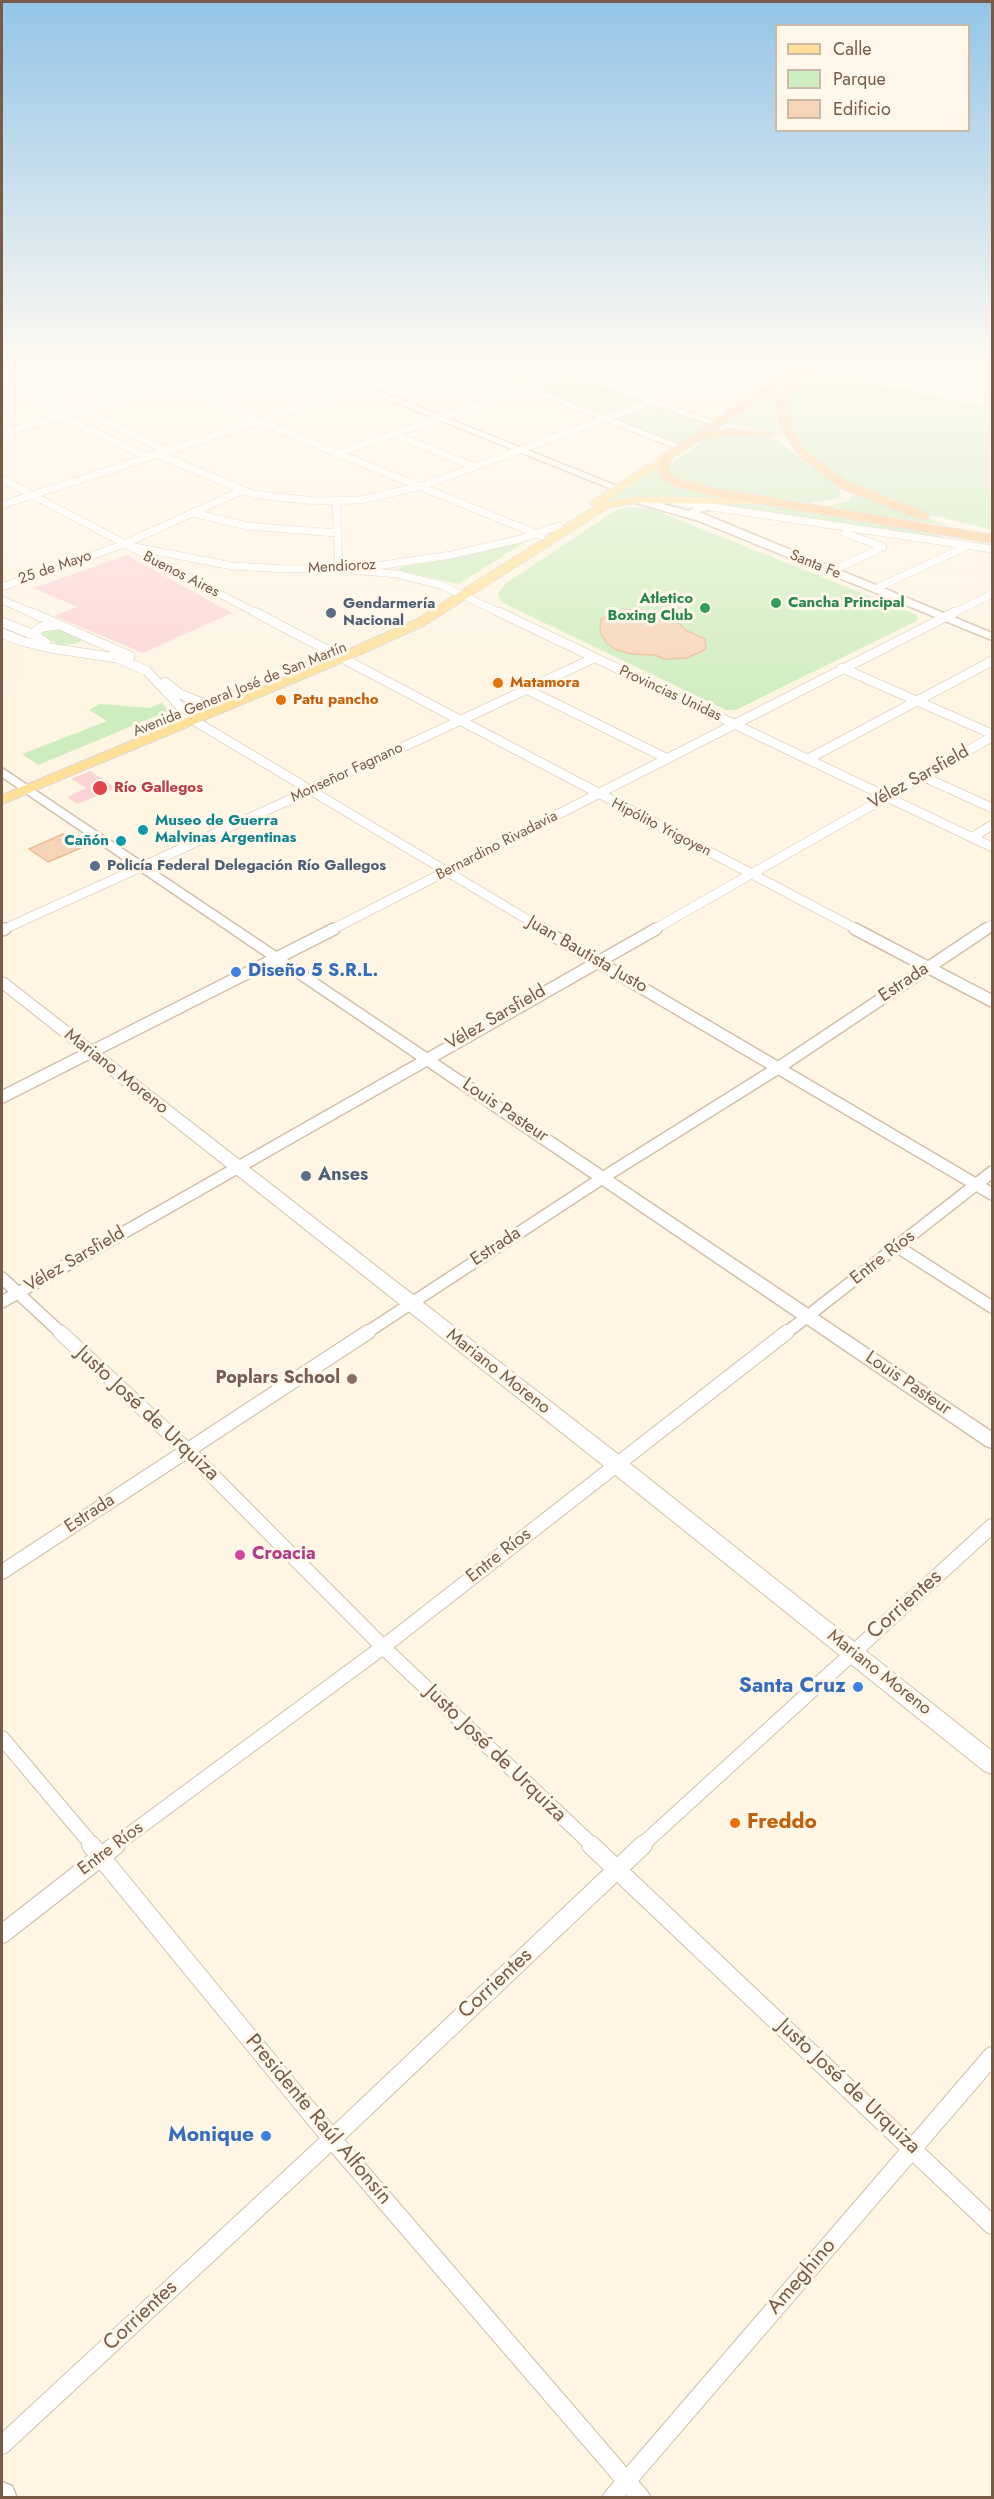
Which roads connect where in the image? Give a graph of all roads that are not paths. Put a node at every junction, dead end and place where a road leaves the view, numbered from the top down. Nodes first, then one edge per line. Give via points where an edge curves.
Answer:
1 (7, 482) edge
2 (72, 482) edge
3 (220, 482) edge
4 (410, 482) edge
5 (434, 482) edge
6 (610, 482) edge
7 (628, 482) edge
8 (675, 482) edge
9 (842, 483) joint
10 (422, 486) junction
11 (621, 486) junction
12 (241, 491) junction
13 (31, 495) junction
14 (636, 500) junction
15 (662, 500) junction
16 (336, 501) junction
17 (766, 501) junction
18 (2, 505) edge
19 (798, 505) junction
20 (712, 507) junction
21 (193, 513) junction
22 (701, 518) junction
23 (905, 524) junction
24 (336, 533) junction
25 (845, 533) dead end
26 (993, 533) edge
27 (539, 535) junction
28 (993, 539) edge
29 (122, 545) junction
30 (968, 545) junction
31 (993, 549) edge
32 (404, 563) junction
33 (339, 569) junction
34 (832, 571) junction
35 (397, 573) junction
36 (2, 587) edge
37 (875, 589) junction
38 (459, 594) junction
39 (993, 594) edge
40 (3, 603) edge
41 (944, 617) junction
42 (2, 621) edge
43 (59, 625) junction
44 (2, 633) edge
45 (34, 635) junction
46 (86, 635) junction
47 (993, 637) edge
48 (110, 647) junction
49 (62, 649) junction
50 (96, 655) junction
51 (121, 656) junction
52 (336, 656) junction
53 (594, 658) junction
54 (134, 661) junction
55 (993, 661) edge
56 (842, 668) junction
57 (528, 690) junction
58 (918, 701) junction
59 (205, 704) junction
60 (189, 716) junction
61 (461, 721) junction
62 (733, 724) junction
63 (993, 735) edge
64 (666, 758) junction
65 (808, 759) junction
66 (2, 772) edge
67 (922, 776) junction
68 (21, 786) junction
69 (2, 790) edge
70 (309, 791) junction
71 (597, 795) junction
72 (886, 797) junction
73 (2, 800) edge
74 (993, 808) edge
75 (993, 825) edge
76 (973, 837) junction
77 (993, 847) edge
78 (140, 867) junction
79 (446, 872) junction
80 (750, 874) junction
81 (993, 925) edge
82 (2, 930) edge
83 (275, 958) junction
84 (598, 961) junction
85 (929, 967) junction
86 (2, 982) edge
87 (993, 1001) edge
88 (91, 1052) junction
89 (426, 1059) junction
90 (778, 1068) junction
91 (2, 1097) edge
92 (237, 1167) junction
93 (993, 1172) edge
94 (604, 1177) junction
95 (977, 1184) junction
96 (993, 1194) edge
97 (897, 1247) junction
98 (2, 1278) edge
99 (18, 1293) junction
100 (2, 1302) edge
101 (411, 1303) junction
102 (993, 1307) edge
103 (809, 1317) junction
104 (993, 1441) edge
105 (187, 1450) junction
106 (616, 1464) junction
107 (993, 1526) edge
108 (2, 1572) edge
109 (384, 1647) junction
110 (852, 1652) junction
111 (2, 1738) edge
112 (992, 1761) edge
113 (101, 1856) junction
114 (616, 1869) junction
115 (2, 1934) edge
116 (993, 2056) edge
117 (332, 2139) junction
118 (913, 2148) junction
119 (993, 2225) edge
120 (2, 2445) edge
121 (627, 2480) junction
122 (612, 2498) edge
123 (641, 2498) edge

1 - 13 street, Buenos Aires
2 - 13 street
3 - 12 street
4 - 10 street
5 - 10 street
6 - 11 street
7 - 11 main road, Avenida General José de San Martín
8 - 17 highway
9 - 19 highway via 847,494 838,503
9 - 26 highway via 915,514
10 - 16 street via 378,497
10 - 27 street
11 - 27 main road, Avenida General José de San Martín
12 - 16 street
12 - 21 street, 25 de Mayo
13 - 18 street
13 - 29 street, Buenos Aires
14 - 15 main road, Avenida General José de San Martín
14 - 22 street, Santa Fe
14 - 38 main road, Avenida General José de San Martín via 598,508
15 - 17 main road, Avenida General José de San Martín
15 - 20 street
16 - 24 street
17 - 19 highway
19 - 23 highway
20 - 22 street via 694,510
20 - 30 street
21 - 24 street via 247,526
21 - 29 street, 25 de Mayo
22 - 34 street, Santa Fe
23 - 28 highway
23 - 30 highway
24 - 33 street
25 - 34 street via 883,547
27 - 32 street, Mendioroz
27 - 38 main road, Avenida General José de San Martín
29 - 33 street, Mendioroz via 232,566
29 - 36 street, 25 de Mayo
29 - 52 street, Buenos Aires
30 - 31 street
30 - 37 street
32 - 33 street, Mendioroz
32 - 35 street via 394,567
33 - 35 street, Provincias Unidas
34 - 37 street, Santa Fe
35 - 38 street, Provincias Unidas
37 - 41 street, Santa Fe
38 - 52 main road, Avenida General José de San Martín via 421,622
38 - 53 street, Provincias Unidas
39 - 41 street, Bernardino Rivadavia
40 - 43 street
41 - 47 street, Santa Fe
41 - 56 street, Bernardino Rivadavia
42 - 45 street
43 - 45 street via 39,628
43 - 46 street
44 - 49 street
45 - 49 street
46 - 48 street
46 - 49 street via 82,644
48 - 50 street
48 - 51 street
49 - 50 street
50 - 51 street
51 - 54 street
52 - 59 main road, Avenida General José de San Martín
52 - 60 main road, Avenida General José de San Martín
52 - 61 street, Hipólito Yrigoyen
53 - 57 street, Monseñor Fagnano
53 - 62 street, Provincias Unidas
54 - 59 street via 154,669 172,689
54 - 60 street, Juan Bautista Justo
55 - 58 street
56 - 58 street
56 - 62 street, Bernardino Rivadavia
57 - 61 street, Monseñor Fagnano
57 - 64 street
58 - 63 street
58 - 65 street
59 - 60 main road, Avenida General José de San Martín
60 - 68 main road, Avenida General José de San Martín
60 - 70 street, Juan Bautista Justo
61 - 70 street, Monseñor Fagnano
61 - 71 street, Hipólito Yrigoyen
62 - 64 street, Bernardino Rivadavia
62 - 65 street, Provincias Unidas
63 - 67 street, Vélez Sarsfield
64 - 71 street, Bernardino Rivadavia
65 - 72 street, Provincias Unidas
66 - 68 street, Louis Pasteur
67 - 72 street, Vélez Sarsfield
67 - 74 street
68 - 69 main road, Avenida General José de San Martín
68 - 73 main road, Avenida General José de San Martín
68 - 78 street, Louis Pasteur
70 - 78 street, Monseñor Fagnano
70 - 79 street, Juan Bautista Justo
71 - 79 street, Bernardino Rivadavia
71 - 80 street, Hipólito Yrigoyen
72 - 76 street, Provincias Unidas
72 - 80 street, Vélez Sarsfield
75 - 76 street
76 - 77 street, Provincias Unidas
78 - 82 street, Monseñor Fagnano
78 - 83 street, Louis Pasteur
79 - 83 street, Bernardino Rivadavia
79 - 84 street, Juan Bautista Justo
80 - 84 street, Vélez Sarsfield
80 - 85 street, Hipólito Yrigoyen
81 - 85 street, Estrada
83 - 88 street, Bernardino Rivadavia
83 - 89 street, Louis Pasteur
84 - 89 street, Vélez Sarsfield
84 - 90 street, Juan Bautista Justo
85 - 87 street, Hipólito Yrigoyen
85 - 90 street, Estrada
86 - 88 main road, Mariano Moreno
88 - 91 street, Bernardino Rivadavia
88 - 92 main road, Mariano Moreno
89 - 92 street, Vélez Sarsfield
89 - 94 street, Louis Pasteur
90 - 94 street, Estrada
90 - 95 street, Juan Bautista Justo
92 - 99 street, Vélez Sarsfield
92 - 101 main road, Mariano Moreno
93 - 95 street, Entre Ríos
94 - 101 street, Estrada
94 - 103 street, Louis Pasteur
95 - 96 street, Juan Bautista Justo
95 - 97 street, Entre Ríos
97 - 102 street
97 - 103 street, Entre Ríos
98 - 99 street, Justo José de Urquiza
99 - 100 street, Vélez Sarsfield
99 - 105 street, Justo José de Urquiza
101 - 105 street, Estrada
101 - 106 main road, Mariano Moreno
103 - 104 street, Louis Pasteur
103 - 106 street, Entre Ríos
105 - 108 street, Estrada
105 - 109 street, Justo José de Urquiza
106 - 109 street, Entre Ríos
106 - 110 main road, Mariano Moreno
107 - 110 street, Corrientes
109 - 113 street, Entre Ríos
109 - 114 street, Justo José de Urquiza
110 - 112 main road, Mariano Moreno
110 - 114 street, Corrientes
111 - 113 street, Presidente Raúl Alfonsín
113 - 115 street, Entre Ríos
113 - 117 street, Presidente Raúl Alfonsín
114 - 117 street, Corrientes
114 - 118 street, Justo José de Urquiza
116 - 118 street, Ameghino
117 - 120 street, Corrientes
117 - 121 street, Presidente Raúl Alfonsín
118 - 119 street, Justo José de Urquiza
118 - 121 street, Ameghino
121 - 122 street, Ameghino
121 - 123 street, Presidente Raúl Alfonsín

